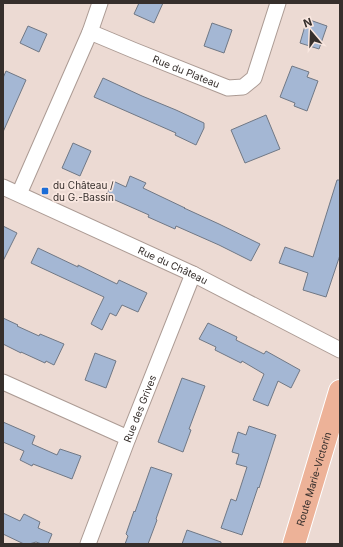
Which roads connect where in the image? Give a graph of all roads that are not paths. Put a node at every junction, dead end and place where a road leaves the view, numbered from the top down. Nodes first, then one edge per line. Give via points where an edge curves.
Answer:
1 (100, 3) edge
2 (278, 3) edge
3 (90, 32) junction
4 (3, 186) edge
5 (19, 194) junction
6 (193, 274) junction
7 (340, 350) edge
8 (3, 382) edge
9 (340, 391) edge
10 (128, 438) junction
11 (88, 544) edge
12 (294, 544) edge

1 - 3 street
2 - 3 street, Rue du Plateau via 254,78 243,87 228,88
3 - 5 street
4 - 5 street, Rue du Château
5 - 6 street, Rue du Château
6 - 7 street, Rue du Château
6 - 10 street, Rue des Grives
8 - 10 street
9 - 12 main road, Route Marie-Victorin
10 - 11 street, Rue des Grives

